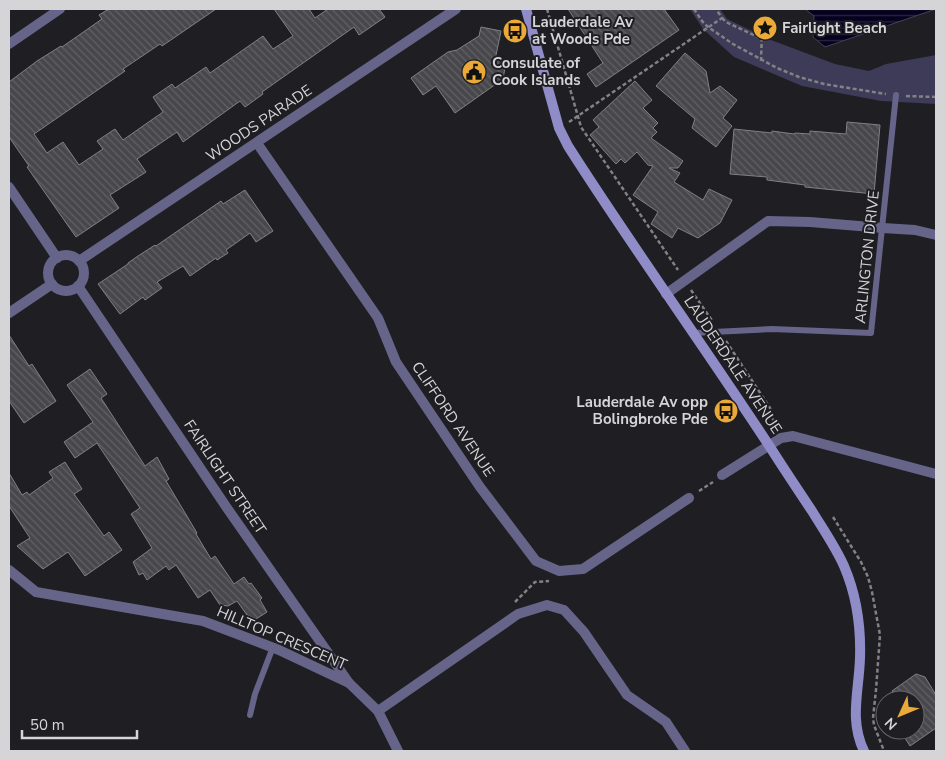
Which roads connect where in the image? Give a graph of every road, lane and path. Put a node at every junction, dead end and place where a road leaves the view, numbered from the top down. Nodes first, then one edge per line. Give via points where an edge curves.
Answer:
1 (60, 9) edge
2 (456, 9) edge
3 (526, 9) edge
4 (547, 9) edge
5 (694, 9) edge
6 (716, 9) edge
7 (722, 18) junction
8 (708, 27) junction
9 (762, 30) dead end
10 (762, 38) junction
11 (9, 44) edge
12 (761, 60) junction
13 (896, 95) junction
14 (936, 97) edge
15 (578, 116) junction
16 (559, 128) junction
17 (257, 143) junction
18 (9, 187) edge
19 (883, 228) junction
20 (936, 235) edge
21 (57, 258) junction
22 (79, 261) junction
23 (671, 261) dead end
24 (52, 284) junction
25 (78, 286) junction
26 (666, 294) junction
27 (697, 299) dead end
28 (9, 313) edge
29 (711, 320) dead end
30 (693, 333) junction
31 (723, 338) dead end
32 (774, 425) dead end
33 (768, 445) junction
34 (936, 474) edge
35 (722, 475) joint
36 (689, 498) joint
37 (9, 570) edge
38 (551, 581) dead end
39 (514, 603) dead end
40 (273, 647) junction
41 (349, 683) junction
42 (378, 711) junction
43 (250, 715) dead end
44 (398, 751) edge
45 (685, 751) edge
46 (864, 751) edge

1 - 11 street
2 - 17 street, WOODS PARADE
3 - 16 main road, LAUDERDALE AVENUE
4 - 15 path
5 - 8 path
6 - 7 path
7 - 8 path
7 - 10 path
8 - 12 path
8 - 15 path
9 - 10 path
10 - 12 path
12 - 13 path via 824,84
13 - 14 path
13 - 19 lane, ARLINGTON DRIVE
15 - 16 path
15 - 23 path via 581,127
16 - 26 main road, LAUDERDALE AVENUE
17 - 22 street, WOODS PARADE
17 - 36 street, CLIFFORD AVENUE via 378,318 396,362 480,486 536,561 559,571 583,569
18 - 21 street
19 - 20 street
19 - 26 street via 768,221
19 - 30 lane, ARLINGTON DRIVE via 871,333 772,329
21 - 22 street via 63,255
21 - 24 street via 49,267
22 - 25 street via 84,276
24 - 25 street via 63,290
24 - 28 street
25 - 41 street, FAIRLIGHT STREET
26 - 30 main road, LAUDERDALE AVENUE
27 - 29 path
30 - 33 main road, LAUDERDALE AVENUE
31 - 32 path via 770,408
33 - 34 street via 793,436
33 - 35 street
33 - 46 main road, LAUDERDALE AVENUE via 837,550 849,578 860,640 856,725
35 - 36 path
37 - 40 street, HILLTOP CRESCENT via 36,592 203,621
38 - 39 path via 535,582
40 - 41 street, HILLTOP CRESCENT
40 - 43 lane via 254,694
41 - 42 street, HILLTOP CRESCENT
42 - 44 street, HILLTOP CRESCENT
42 - 45 street via 518,614 547,605 564,610 584,632 627,695 666,722

